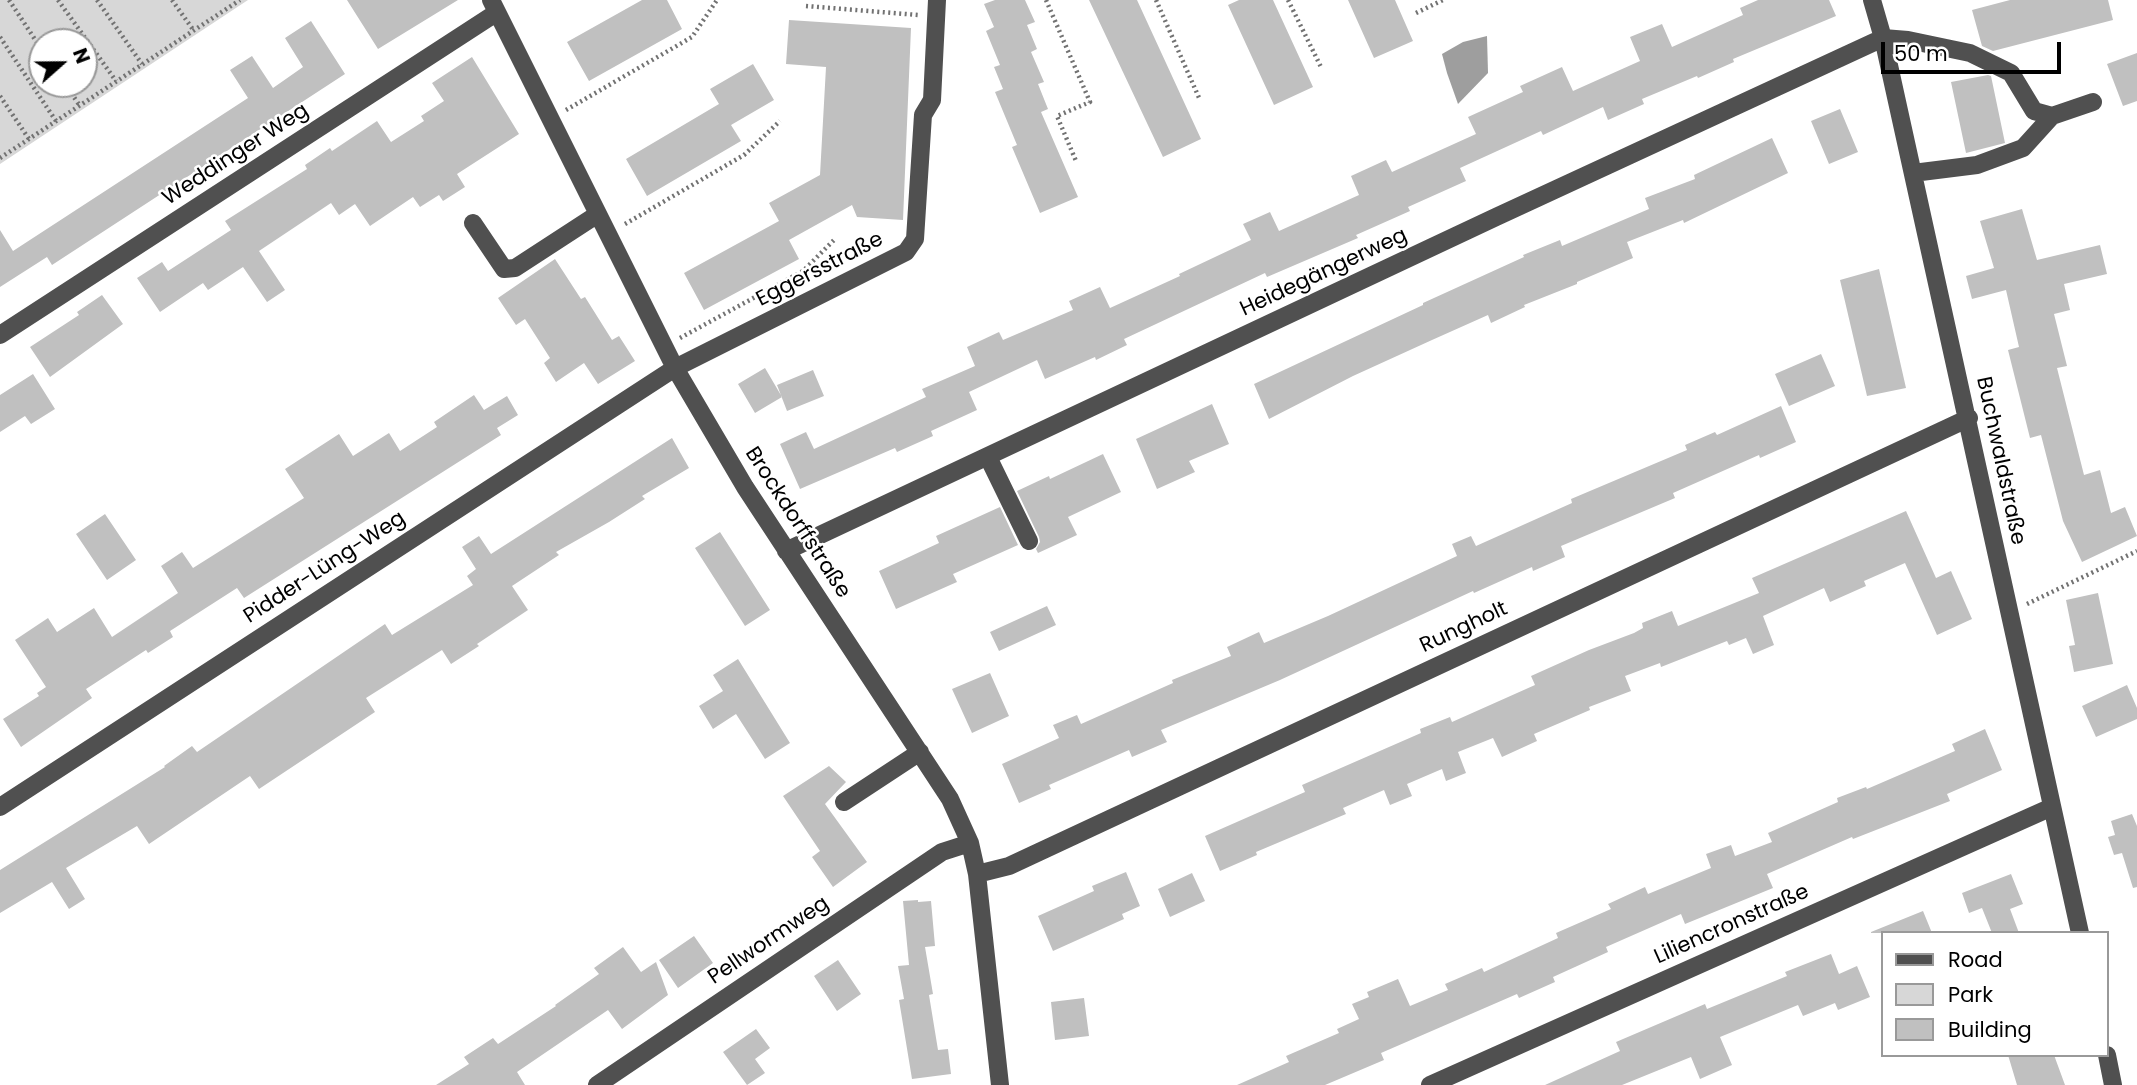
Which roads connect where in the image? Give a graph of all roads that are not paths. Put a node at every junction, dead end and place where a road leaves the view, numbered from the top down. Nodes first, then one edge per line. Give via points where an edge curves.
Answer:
1 (1872, 0) edge
2 (493, 6) edge
3 (937, 8) edge
4 (1883, 38) junction
5 (2093, 102) dead end
6 (2052, 116) junction
7 (1913, 173) junction
8 (598, 214) junction
9 (473, 223) dead end
10 (0, 335) edge
11 (675, 368) junction
12 (1969, 418) junction
13 (988, 457) junction
14 (1028, 541) dead end
15 (786, 551) junction
16 (920, 752) junction
17 (844, 802) dead end
18 (0, 807) edge
19 (2052, 807) junction
20 (970, 843) junction
21 (977, 874) junction
22 (2080, 931) edge
23 (2107, 1057) edge
24 (597, 1085) edge
25 (1000, 1085) edge
26 (1430, 1085) edge
27 (2113, 1085) edge

1 - 4 street, Buchwaldstraße
2 - 8 street, Brockdorffstraße
2 - 10 street, Weddinger Weg
3 - 11 street, Eggersstraße via 932,100 923,115 915,239 906,252
4 - 6 street via 1970,53 2011,72 2034,111
4 - 7 street, Buchwaldstraße
4 - 13 street, Heidegängerweg
5 - 6 street
6 - 7 street via 2023,148 1977,165
7 - 12 street, Buchwaldstraße
8 - 9 street via 515,268 504,269
8 - 11 street, Brockdorffstraße
11 - 15 street, Brockdorffstraße
11 - 18 street, Pidder-Lüng-Weg
12 - 19 street, Buchwaldstraße
12 - 21 street, Rungholt via 1009,866
13 - 14 street
13 - 15 street, Heidegängerweg
15 - 16 street, Brockdorffstraße
16 - 17 street
16 - 20 street, Brockdorffstraße
19 - 22 street, Buchwaldstraße
19 - 26 street, Liliencronstraße
20 - 21 street, Brockdorffstraße
20 - 24 street, Pellwormweg via 942,852
21 - 25 street, Brockdorffstraße
23 - 27 street

